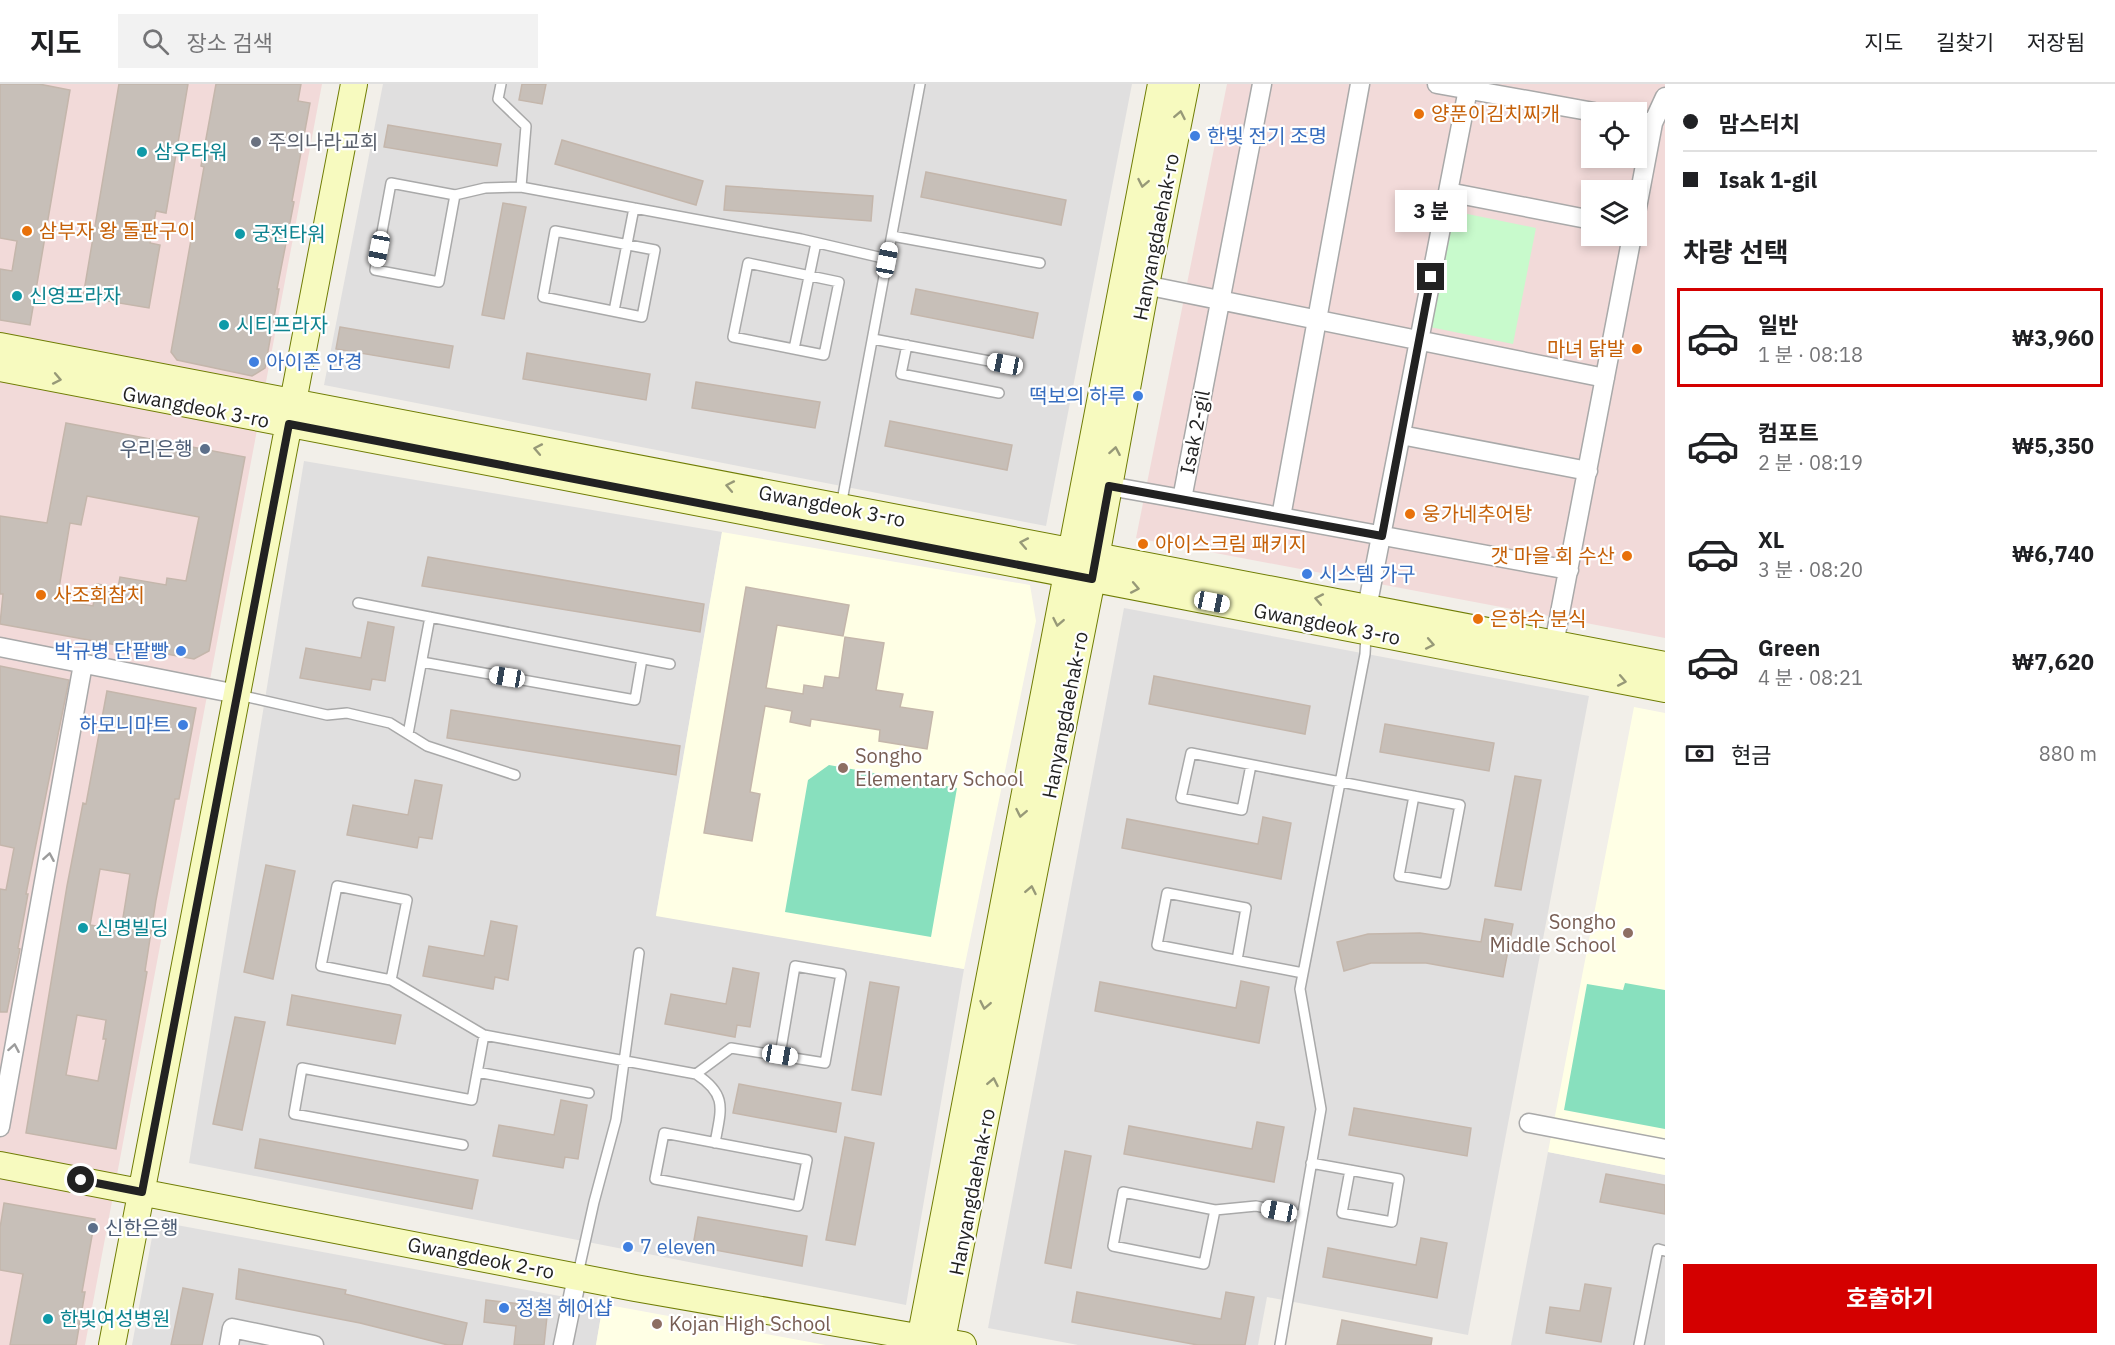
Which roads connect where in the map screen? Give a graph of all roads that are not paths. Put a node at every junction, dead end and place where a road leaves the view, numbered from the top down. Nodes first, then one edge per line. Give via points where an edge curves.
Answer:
1 (354, 84) edge
2 (501, 84) edge
3 (920, 84) edge
4 (1161, 84) edge
5 (1186, 84) edge
6 (1262, 84) edge
7 (1360, 84) edge
8 (1437, 84) edge
9 (1468, 87) edge
10 (1665, 97) edge
11 (1581, 109) edge
12 (1647, 120) edge
13 (521, 187) junction
14 (1448, 192) junction
15 (455, 195) junction
16 (634, 208) junction
17 (1581, 218) edge
18 (892, 236) junction
19 (816, 243) junction
20 (627, 245) junction
21 (1630, 246) edge
22 (887, 260) junction
23 (1040, 263) dead end
24 (809, 276) junction
25 (1135, 283) junction
26 (1221, 300) junction
27 (614, 312) junction
28 (1317, 320) junction
29 (873, 339) junction
30 (1419, 340) junction
31 (907, 345) junction
32 (0, 346) edge
33 (794, 349) junction
34 (1005, 364) dead end
35 (0, 368) edge
36 (1605, 378) junction
37 (999, 393) dead end
38 (291, 413) junction
39 (1401, 435) junction
40 (1588, 471) junction
41 (1109, 486) junction
42 (1182, 499) junction
43 (841, 507) junction
44 (1281, 517) junction
45 (1382, 536) junction
46 (1082, 565) junction
47 (1569, 570) junction
48 (358, 603) dead end
49 (430, 617) junction
50 (1366, 620) junction
51 (1554, 644) junction
52 (0, 647) edge
53 (642, 659) junction
54 (422, 662) junction
55 (83, 664) junction
56 (670, 664) dead end
57 (1665, 665) edge
58 (1665, 689) edge
59 (237, 694) junction
60 (408, 734) junction
61 (1251, 765) junction
62 (515, 775) dead end
63 (1340, 783) junction
64 (1414, 796) junction
65 (639, 952) dead end
66 (1237, 960) junction
67 (1303, 973) junction
68 (391, 980) junction
69 (484, 1035) junction
70 (780, 1055) junction
71 (624, 1060) junction
72 (477, 1072) junction
73 (696, 1074) junction
74 (589, 1093) dead end
75 (1529, 1123) dead end
76 (0, 1127) edge
77 (715, 1143) junction
78 (463, 1146) dead end
79 (1665, 1149) edge
80 (1311, 1163) junction
81 (0, 1165) edge
82 (1350, 1170) junction
83 (142, 1192) junction
84 (1215, 1210) junction
85 (1302, 1216) junction
86 (1665, 1251) edge
87 (578, 1276) junction
88 (937, 1343) edge
89 (112, 1345) edge
90 (229, 1345) edge
91 (314, 1345) edge
92 (563, 1345) edge
93 (1280, 1345) edge
94 (1639, 1345) edge

1 - 38 street
2 - 13 lane via 498,99 526,126
3 - 18 lane
4 -> 25 street, Hanyangdaehak-ro
25 -> 5 street, Hanyangdaehak-ro
6 - 26 street, Isak 2-gil
7 - 28 street
8 - 9 street
9 - 11 street
9 - 14 street
10 - 12 street
13 - 15 lane
13 - 16 lane
14 - 17 street
14 - 30 street
15 - 15 lane via 391,183 375,270 439,282
16 - 19 lane
16 - 20 lane
18 - 22 lane
18 - 23 lane
19 - 22 lane
19 - 24 lane
20 - 27 lane
20 - 27 lane via 655,250 642,317
20 - 27 lane via 555,231 543,297
21 - 36 street
22 - 29 lane
24 - 33 lane
24 - 33 lane via 839,282 835,303 824,355
24 - 33 lane via 748,263 735,326 733,337
25 - 26 street
41 -> 25 street, Hanyangdaehak-ro
25 - 46 street, Hanyangdaehak-ro
26 - 28 street
26 - 42 street, Isak 2-gil
28 - 30 street
28 - 44 street
29 - 31 lane
29 - 43 lane
30 - 36 street
30 - 39 street
31 - 34 lane
31 - 37 lane via 901,374
32 - 38 street, Gwangdeok 3-ro
35 -> 38 street, Gwangdeok 3-ro
36 - 40 street
43 -> 38 street, Gwangdeok 3-ro
38 - 46 street, Gwangdeok 3-ro
38 - 59 street
39 - 40 street
39 - 45 street
40 - 47 street
41 - 42 street
41 - 46 street, Hanyangdaehak-ro
42 - 44 street, Isak 2-gil
46 -> 43 street, Gwangdeok 3-ro
44 - 45 street, Isak 2-gil
45 - 47 street, Isak 2-gil
45 - 50 street
46 - 50 street, Gwangdeok 3-ro
46 - 88 street, Hanyangdaehak-ro
47 - 51 street
48 - 49 lane
49 - 53 lane
49 - 54 lane
50 - 51 street, Gwangdeok 3-ro
50 -> 58 street, Gwangdeok 3-ro
50 - 63 lane via 1365,654
51 - 57 street, Gwangdeok 3-ro
52 - 55 street
53 - 54 lane via 635,700
53 - 56 lane
54 - 60 lane
55 - 59 street
76 -> 55 street
59 - 60 lane via 327,715 357,715 390,723
59 - 83 street
60 - 62 lane via 427,746
61 - 61 lane via 1242,810 1181,798 1191,753
61 - 63 lane
63 - 64 lane
63 - 67 lane
64 - 64 lane via 1460,805 1445,884 1399,876
65 - 71 lane
66 - 66 lane via 1246,908 1167,893 1157,945
66 - 67 lane
67 - 80 lane via 1300,989 1321,1109
68 - 68 lane via 321,966 337,886 407,900
68 - 69 lane
69 - 71 lane
69 - 72 lane
70 - 70 lane via 795,966 841,974 825,1063
70 - 73 lane via 731,1048
71 - 73 lane
71 - 87 lane via 616,1119
72 - 74 lane
72 - 78 lane via 472,1100 302,1068 294,1114
73 - 77 lane via 711,1084 719,1096 722,1109
75 - 79 street
77 - 77 lane via 807,1160 798,1206 656,1179 664,1134
80 - 82 lane
80 - 85 lane
81 - 83 street, Gwangdeok 2-ro
82 - 82 lane via 1399,1179 1392,1222 1342,1213
83 - 87 street, Gwangdeok 2-ro
83 - 89 street
84 - 84 lane via 1123,1192 1113,1246 1204,1264
84 - 85 lane via 1256,1206
85 - 93 lane
86 - 94 lane via 1658,1249
87 - 88 street, Gwangdeok 2-ro
87 - 92 street
90 - 91 street via 232,1328

